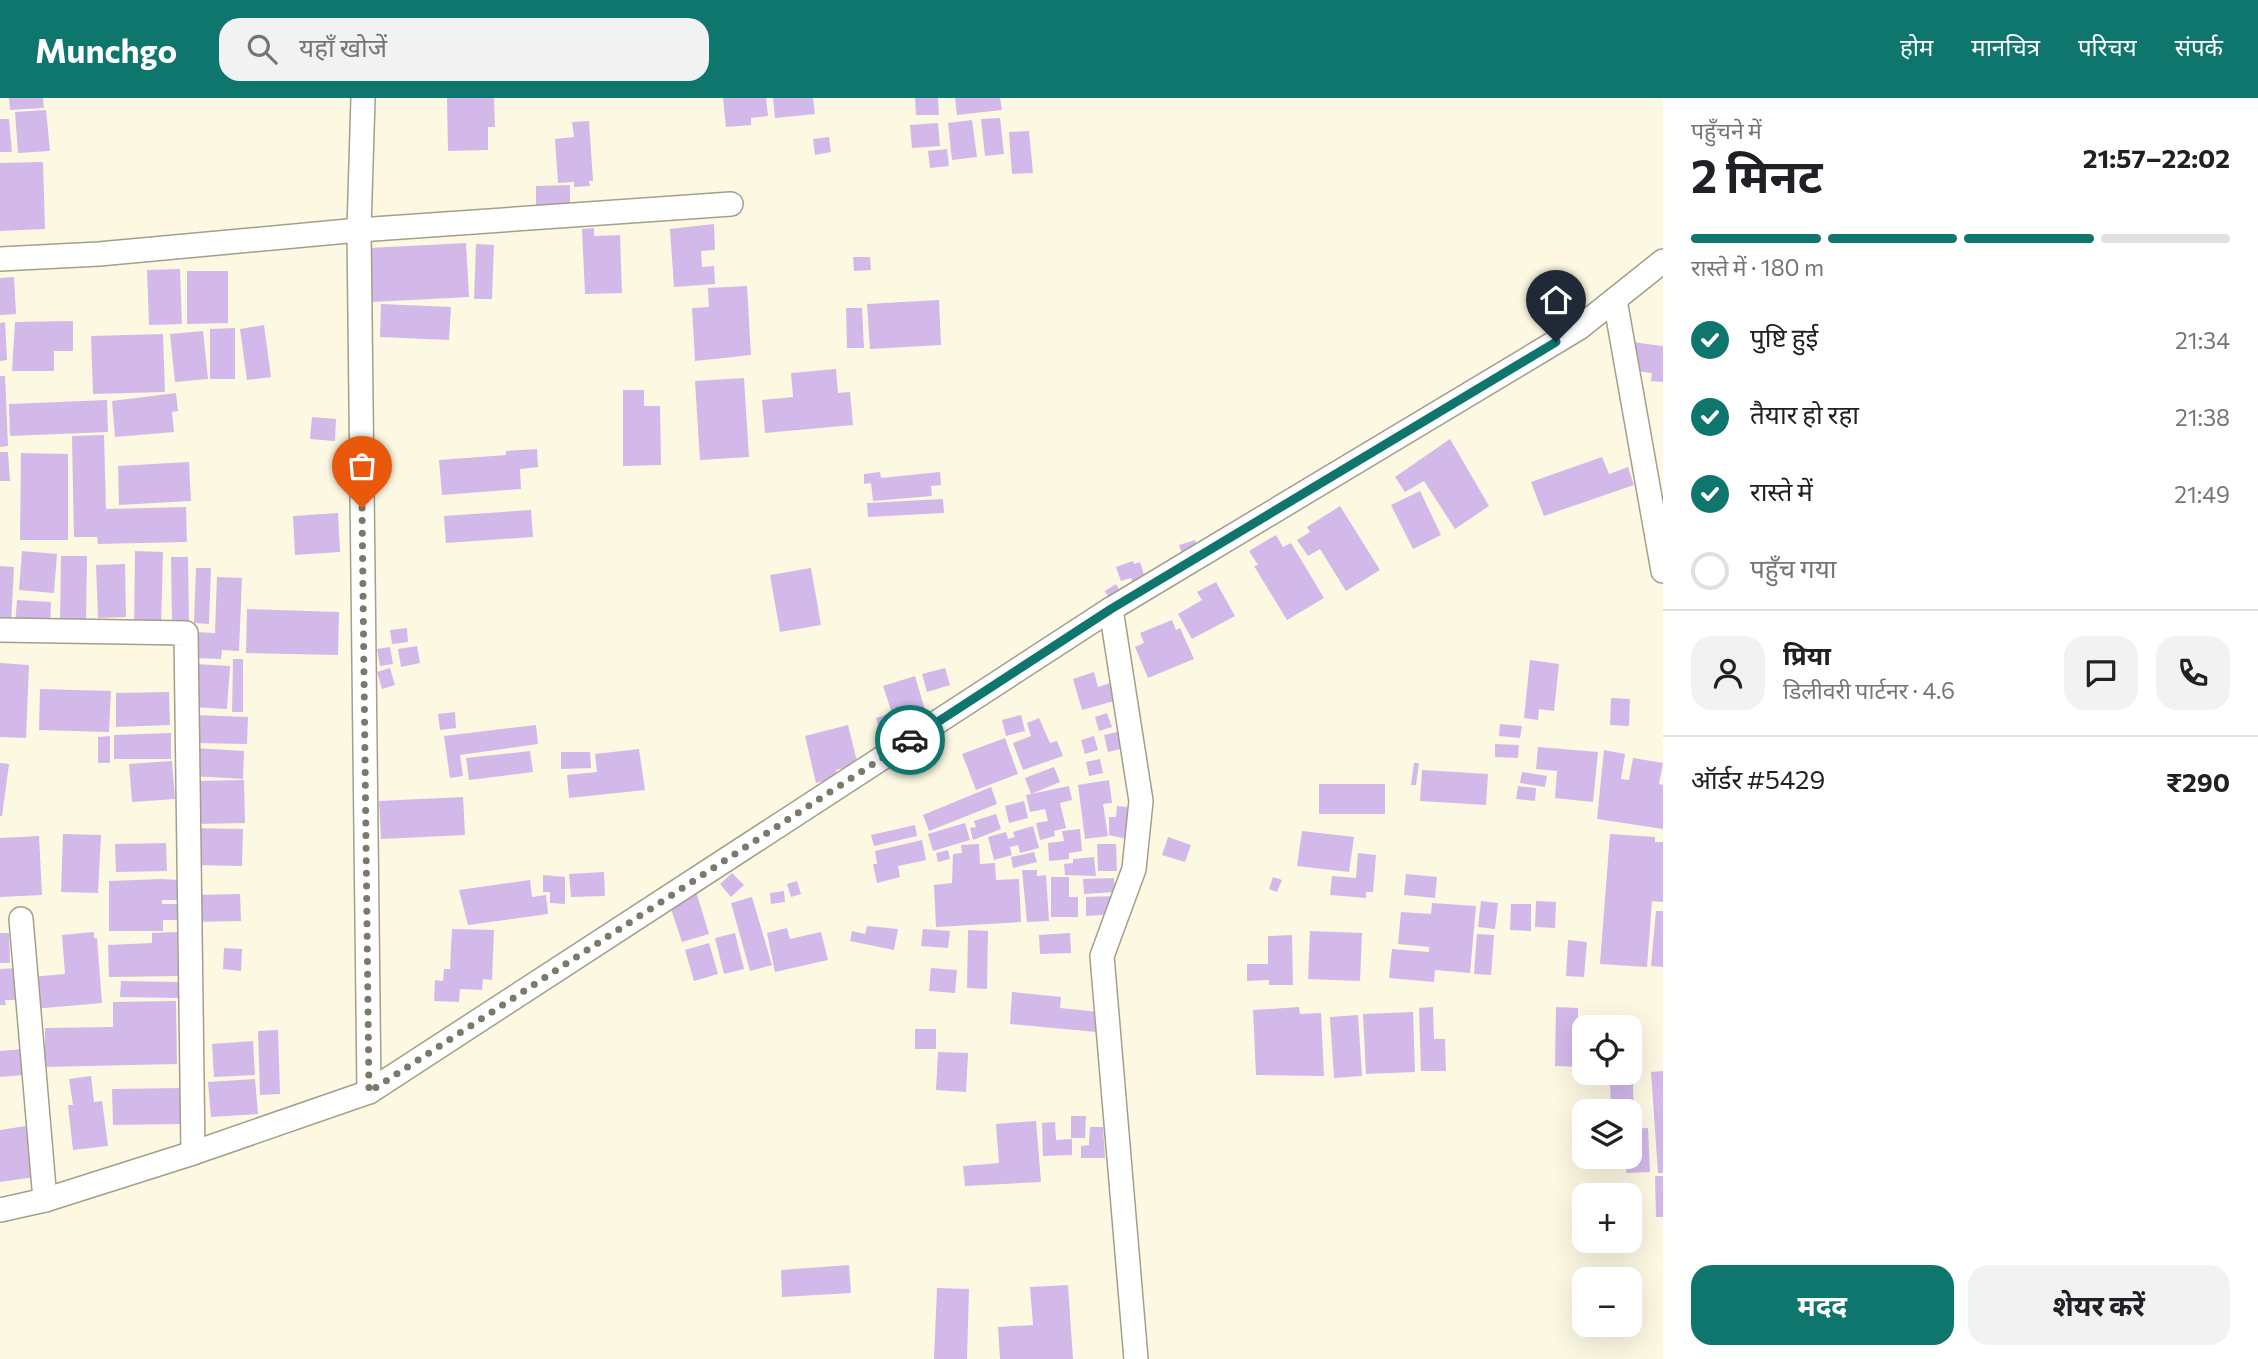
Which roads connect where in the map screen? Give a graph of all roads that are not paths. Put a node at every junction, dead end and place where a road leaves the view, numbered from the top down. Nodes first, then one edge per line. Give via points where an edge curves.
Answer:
1 (363, 98) edge
2 (731, 204) dead end
3 (359, 230) junction
4 (0, 258) edge
5 (1663, 261) edge
6 (1615, 300) junction
7 (1663, 571) edge
8 (1111, 609) junction
9 (0, 631) edge
10 (21, 919) dead end
11 (369, 1092) junction
12 (193, 1153) junction
13 (45, 1200) junction
14 (0, 1210) edge
15 (1136, 1359) edge

1 - 3 street
2 - 3 street
3 - 4 street via 99,254
3 - 11 street
5 - 6 street
6 - 7 street
6 - 8 street via 1579,328
8 - 11 street
8 - 15 street via 1141,801 1133,869 1102,956
9 - 12 street via 186,634
10 - 13 street
11 - 12 street
12 - 13 street
13 - 14 street

